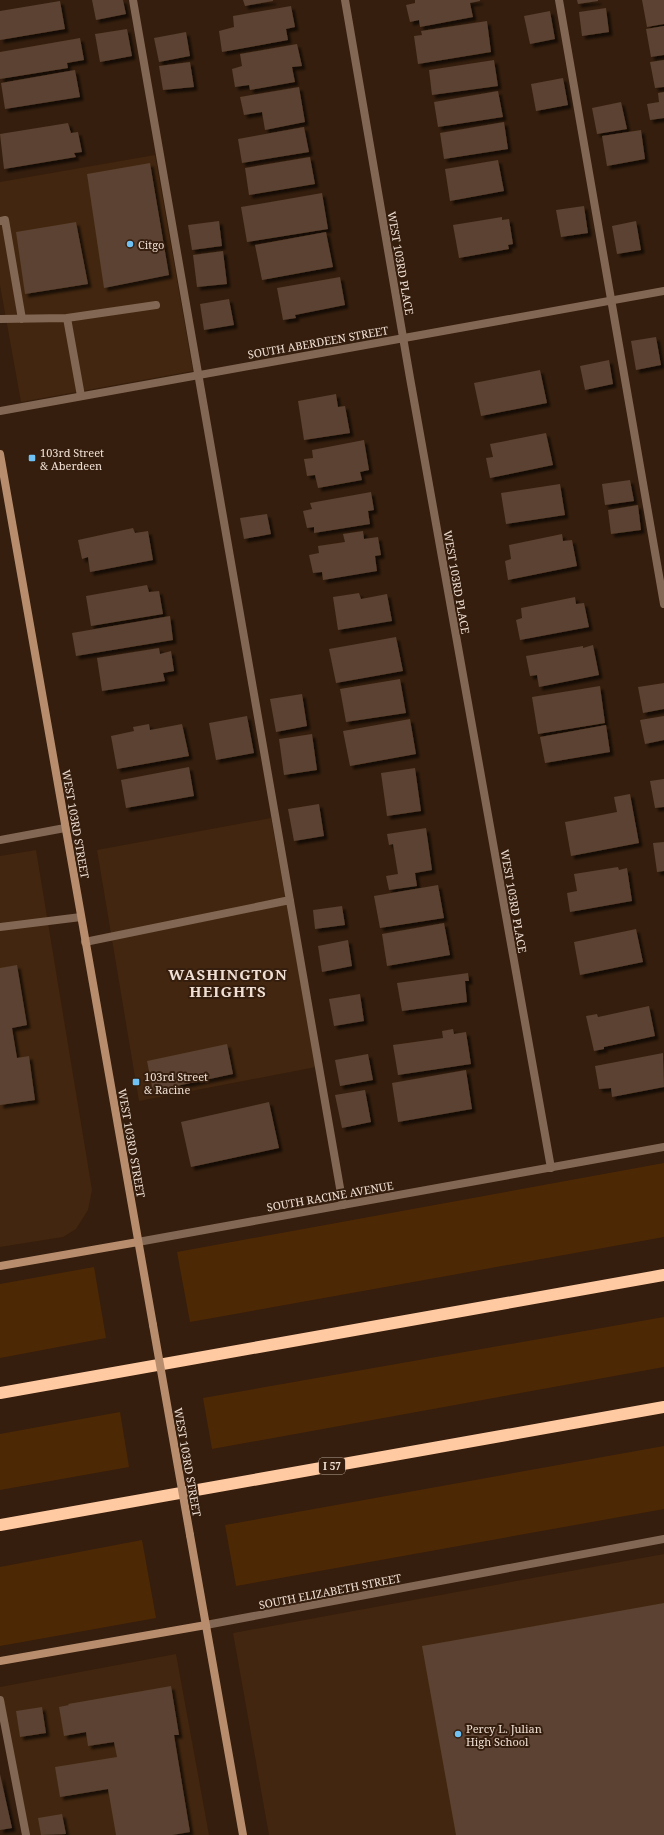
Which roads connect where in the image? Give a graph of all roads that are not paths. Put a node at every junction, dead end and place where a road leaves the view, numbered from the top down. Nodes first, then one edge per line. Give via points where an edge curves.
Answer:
1 (133, 0) edge
2 (345, 0) edge
3 (559, 0) edge
4 (0, 221) edge
5 (664, 291) edge
6 (611, 301) junction
7 (156, 305) dead end
8 (66, 318) junction
9 (0, 319) edge
10 (22, 320) junction
11 (403, 338) junction
12 (198, 375) junction
13 (81, 396) junction
14 (0, 411) edge
15 (0, 454) edge
16 (664, 604) edge
17 (65, 828) junction
18 (0, 840) edge
19 (290, 900) junction
20 (81, 917) junction
21 (0, 927) edge
22 (85, 942) junction
23 (664, 1147) edge
24 (551, 1168) junction
25 (344, 1205) junction
26 (138, 1242) junction
27 (0, 1266) edge
28 (664, 1275) edge
29 (0, 1393) edge
30 (664, 1407) edge
31 (0, 1525) edge
32 (664, 1539) edge
33 (206, 1625) junction
34 (0, 1662) edge
35 (0, 1700) edge
36 (26, 1835) edge
37 (243, 1835) edge

1 - 12 street
2 - 11 street, WEST 103RD PLACE
3 - 6 street
4 - 10 street via 5,220
5 - 6 street, SOUTH ABERDEEN STREET
6 - 11 street, SOUTH ABERDEEN STREET
6 - 16 street
7 - 8 street
8 - 10 street
8 - 13 street
9 - 10 street
11 - 12 street, SOUTH ABERDEEN STREET
11 - 24 street, WEST 103RD PLACE
12 - 13 street, SOUTH ABERDEEN STREET
12 - 19 street
13 - 14 street, SOUTH ABERDEEN STREET
15 - 17 main road, WEST 103RD STREET
17 - 18 street
17 - 20 main road, WEST 103RD STREET
19 - 22 street
19 - 25 street
20 - 21 street
20 - 22 main road, WEST 103RD STREET
22 - 26 main road, WEST 103RD STREET
23 - 24 street, SOUTH RACINE AVENUE
24 - 25 street, SOUTH RACINE AVENUE
25 - 26 street, SOUTH RACINE AVENUE
26 - 27 main road, SOUTH RACINE AVENUE
26 - 33 main road, WEST 103RD STREET, bridge
28 - 29 highway
30 - 31 highway, I 57
32 - 33 street, SOUTH ELIZABETH STREET
33 - 34 main road, SOUTH ELIZABETH STREET
33 - 37 main road, WEST 103RD STREET
35 - 36 street

